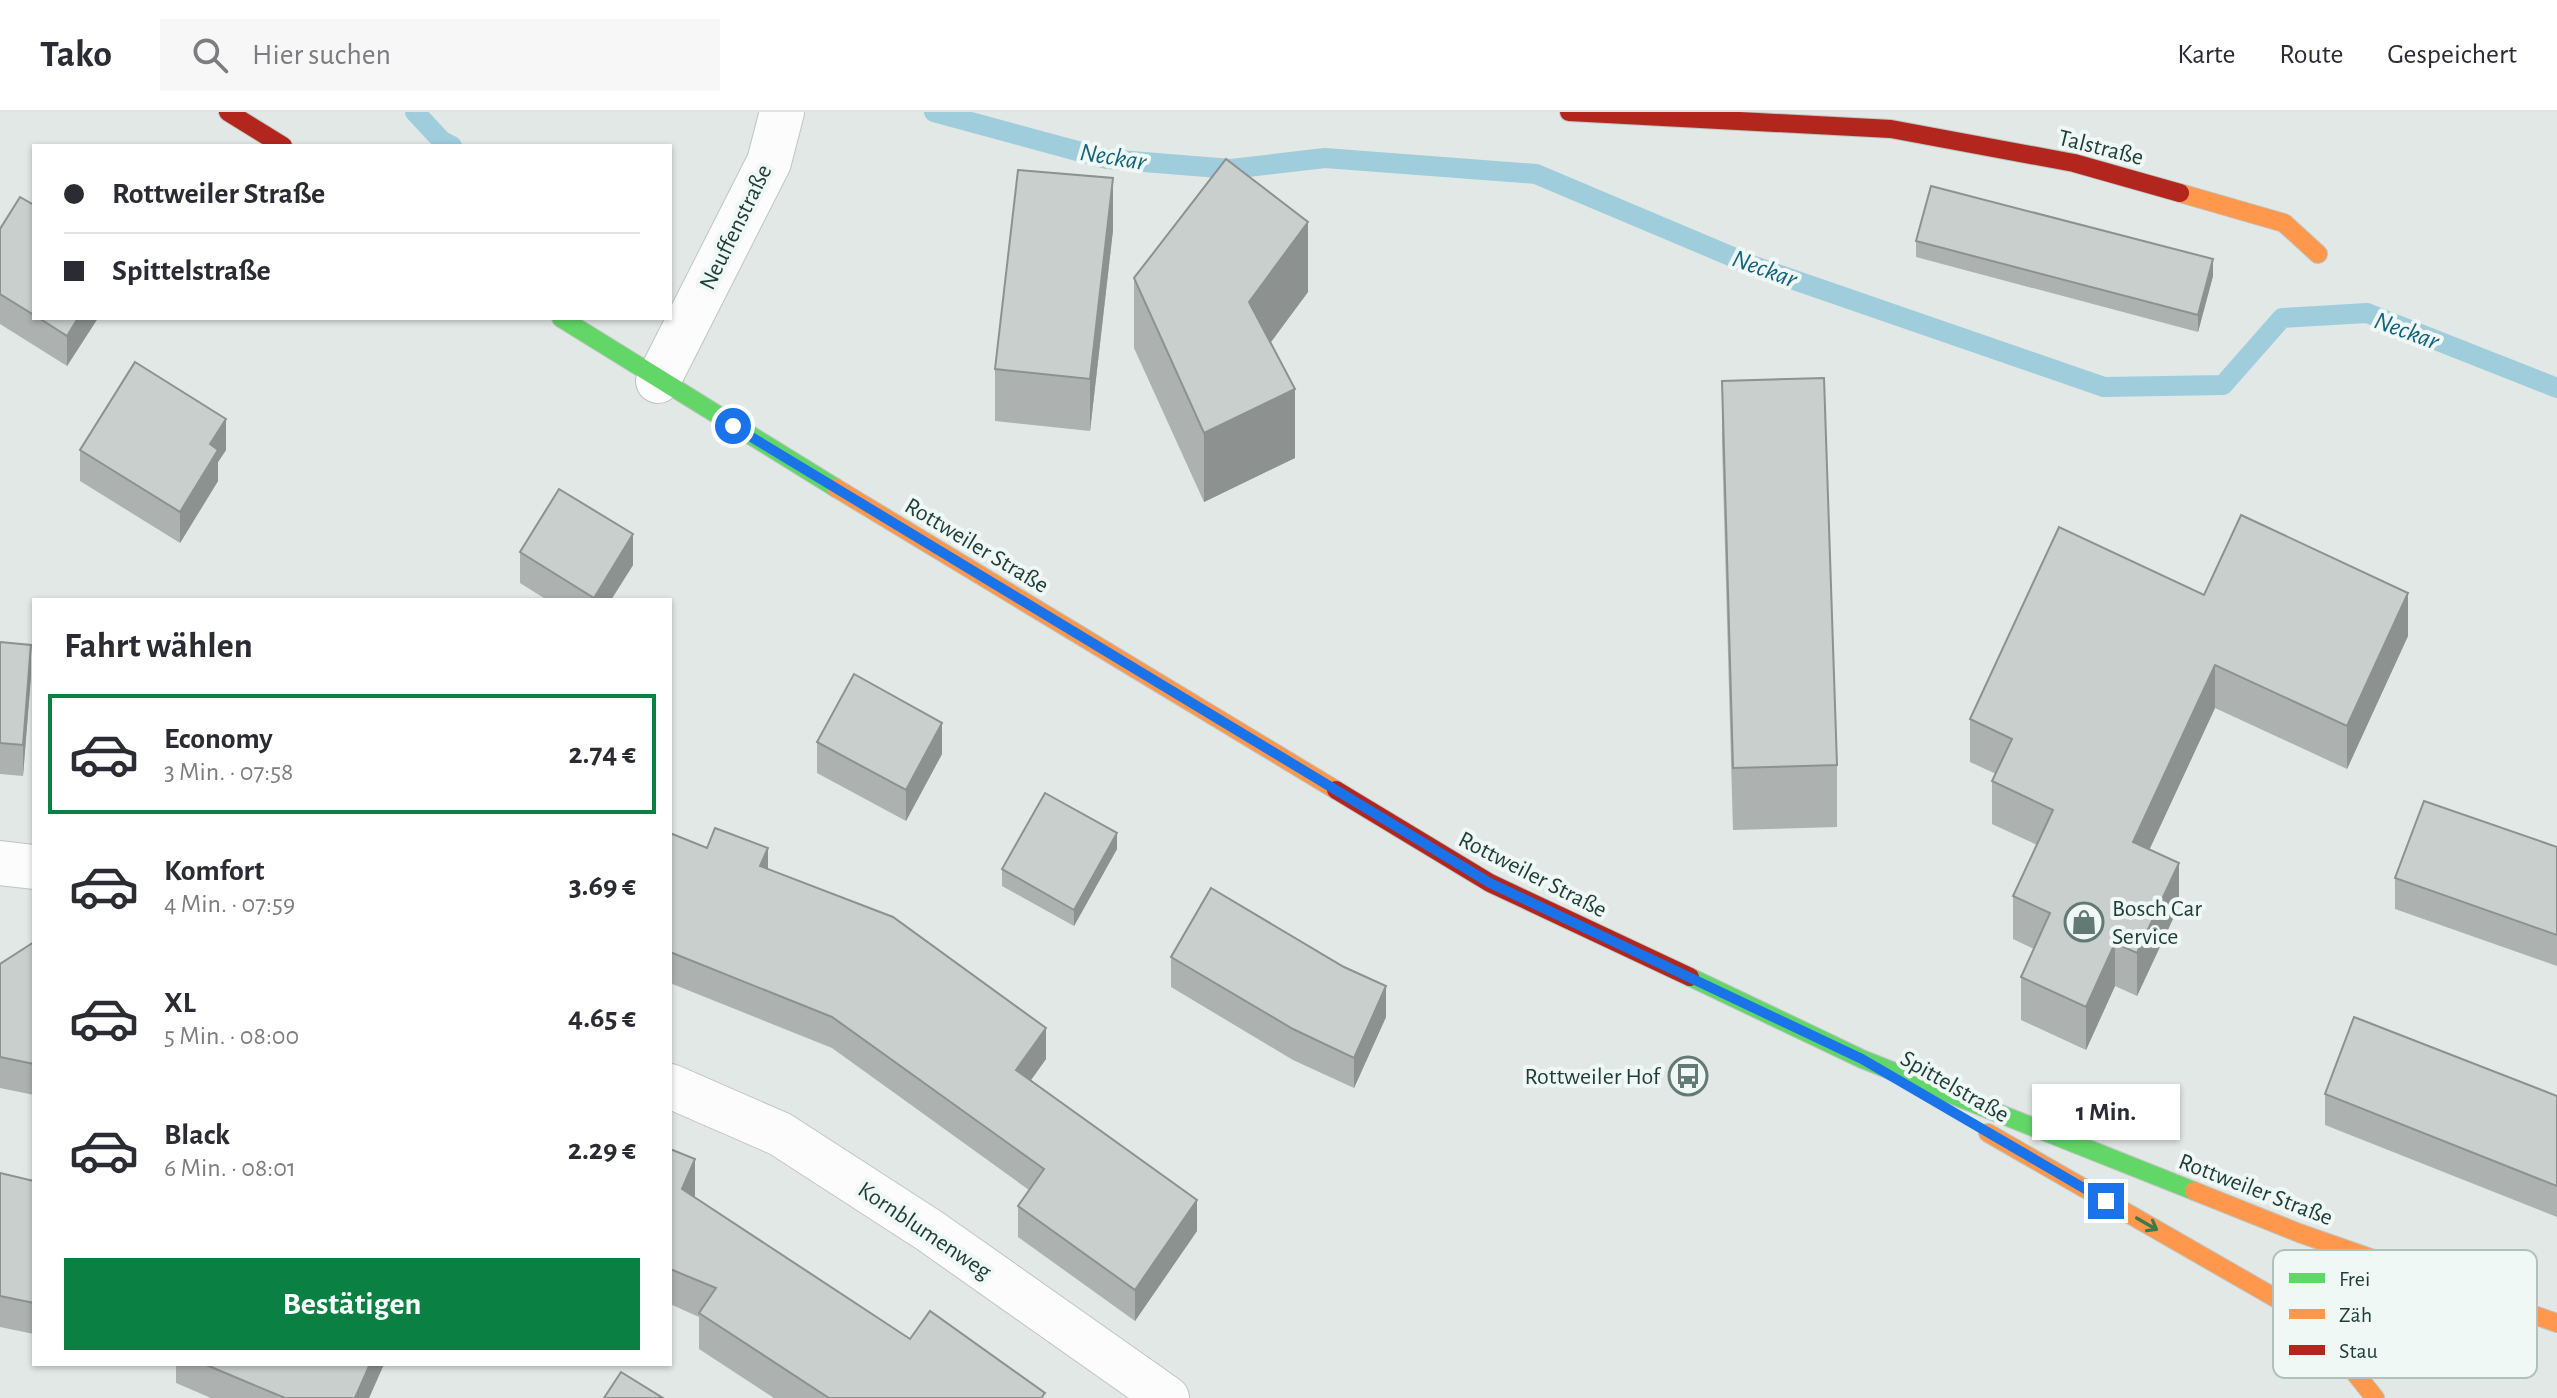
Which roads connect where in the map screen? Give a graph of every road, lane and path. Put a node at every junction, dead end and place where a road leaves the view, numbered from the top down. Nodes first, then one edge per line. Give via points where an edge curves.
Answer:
1 (228, 112) edge
2 (782, 112) edge
3 (1569, 112) edge
4 (280, 144) edge
5 (2318, 254) dead end
6 (564, 320) edge
7 (658, 381) junction
8 (0, 863) edge
9 (32, 867) edge
10 (1862, 1059) junction
11 (672, 1087) edge
12 (2348, 1250) edge
13 (2273, 1296) edge
14 (2537, 1316) edge
15 (2557, 1323) edge
16 (2359, 1378) edge
17 (1167, 1398) edge
18 (2375, 1398) edge

1 - 4 main road
2 - 7 street, Neuffenstraße via 769,162
3 - 5 main road, Talstraße via 1891,129 2074,163 2284,223
6 - 7 main road, Rottweiler Straße
7 - 10 main road, Rottweiler Straße via 1490,883
8 - 9 street
10 - 12 main road, Rottweiler Straße
10 -> 13 main road, Spittelstraße
11 - 17 street, Kornblumenweg via 780,1134 930,1231
14 - 15 main road, Rottweiler Straße
16 -> 18 main road, Spittelstraße

